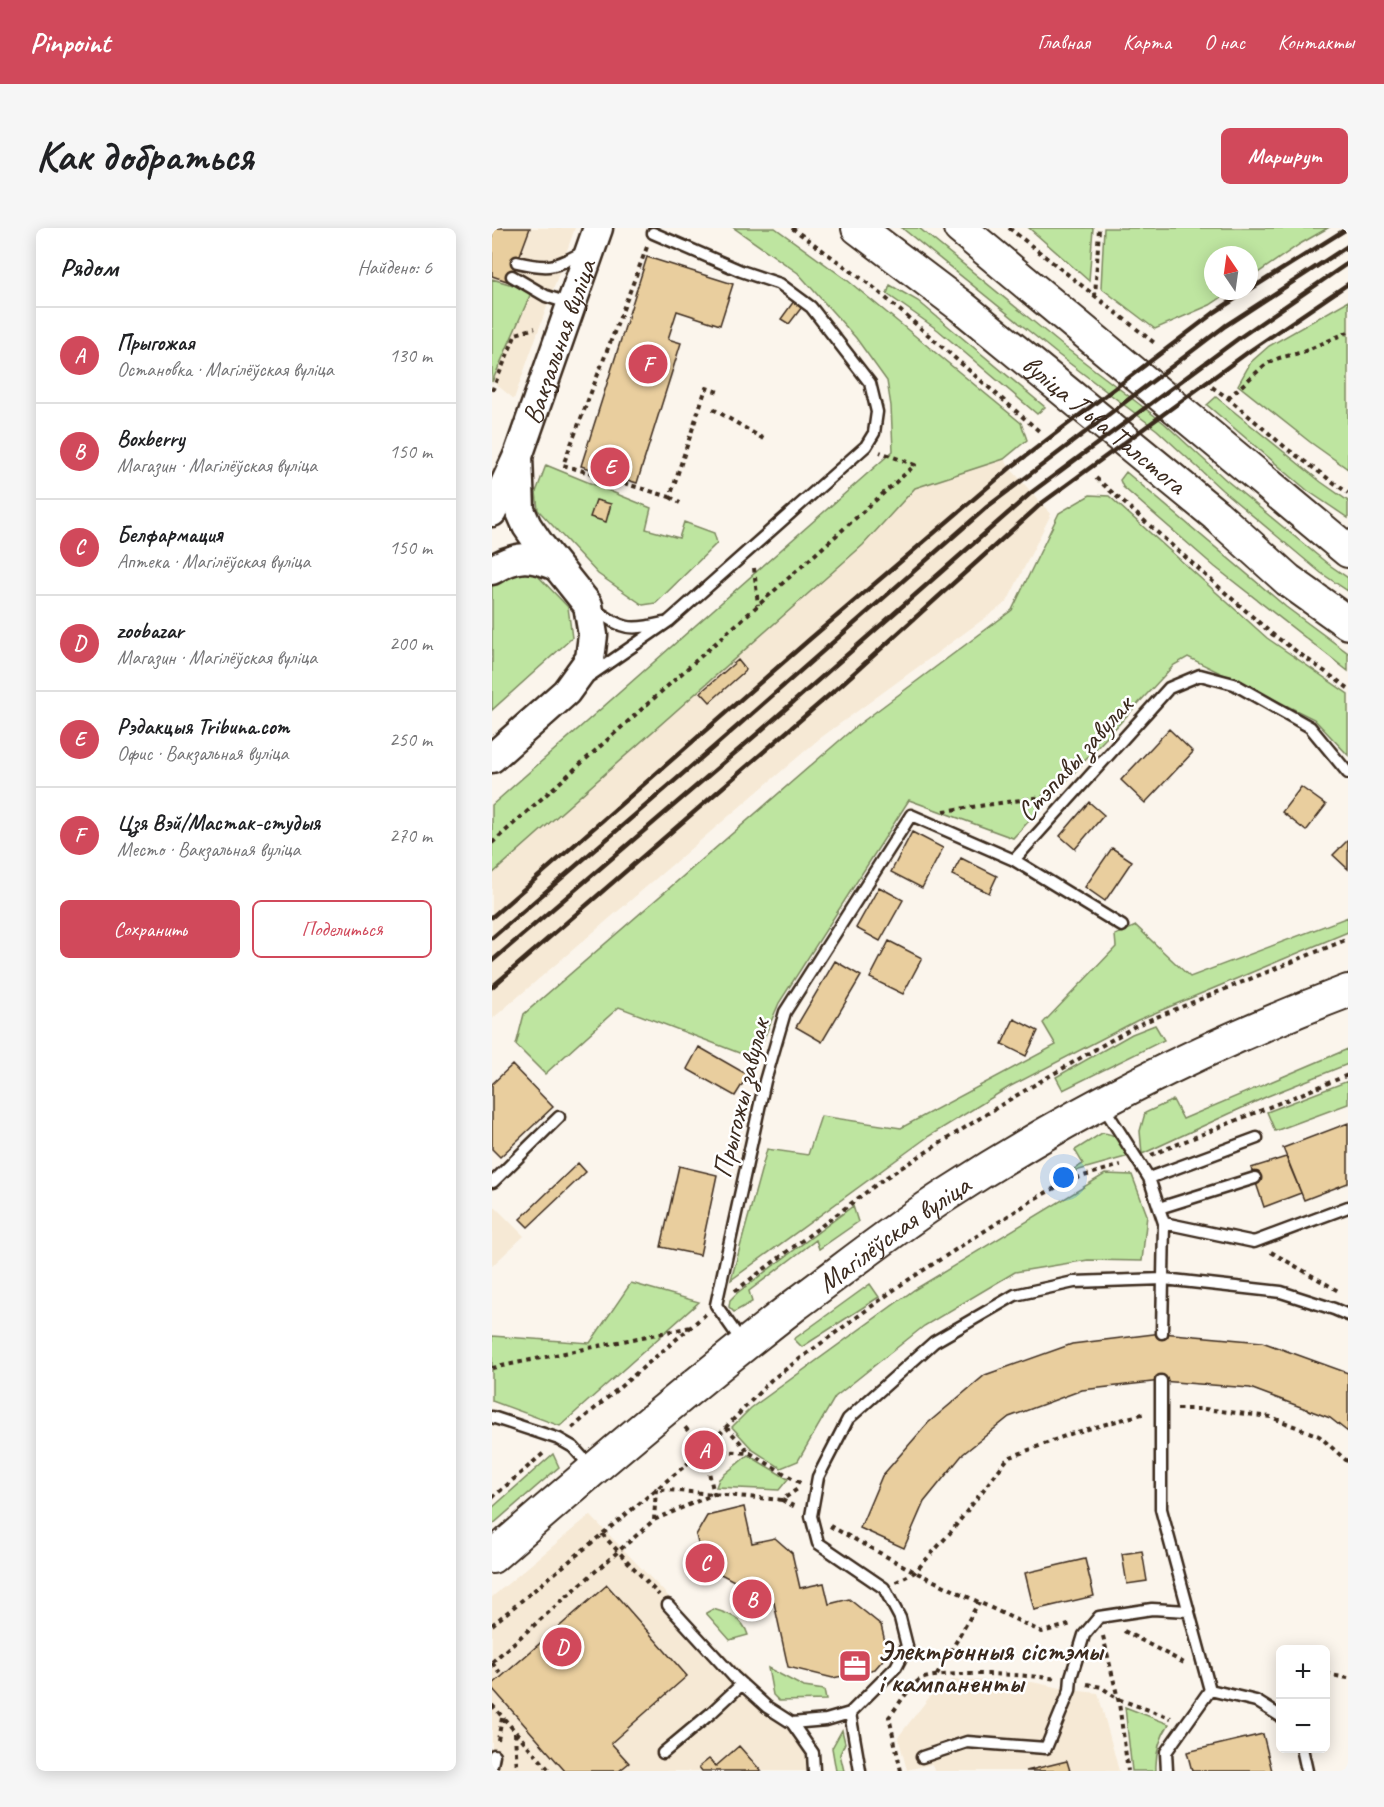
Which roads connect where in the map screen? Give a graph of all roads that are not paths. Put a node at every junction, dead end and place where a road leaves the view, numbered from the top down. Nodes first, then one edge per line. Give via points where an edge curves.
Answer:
1 (858, 228) edge
2 (960, 228) edge
3 (653, 233) road end
4 (594, 238) edge
5 (517, 262) dead end
6 (512, 276) dead end
7 (560, 300) junction
8 (518, 456) junction
9 (492, 512) edge
10 (1348, 551) edge
11 (556, 566) junction
12 (492, 570) edge
13 (588, 605) junction
14 (669, 621) junction
15 (1348, 623) edge
16 (566, 692) junction
17 (492, 758) edge
18 (1348, 772) edge
19 (1014, 860) junction
20 (1122, 926) dead end
21 (1348, 991) edge
22 (1101, 1104) junction
23 (559, 1117) dead end
24 (1257, 1138) dead end
25 (1149, 1178) junction
26 (1255, 1178) dead end
27 (492, 1181) edge
28 (1348, 1207) edge
29 (1159, 1208) junction
30 (1164, 1223) junction
31 (1164, 1279) junction
32 (1348, 1315) edge
33 (1162, 1333) dead end
34 (744, 1345) junction
35 (1161, 1381) dead end
36 (492, 1417) edge
37 (592, 1469) junction
38 (492, 1557) edge
39 (668, 1605) road end
40 (1188, 1611) junction
41 (742, 1684) junction
42 (1210, 1690) junction
43 (850, 1713) junction
44 (1276, 1713) edge
45 (792, 1723) junction
46 (663, 1753) dead end
47 (1303, 1753) edge
48 (922, 1756) dead end
49 (814, 1771) edge
50 (860, 1771) edge
51 (1167, 1771) edge
52 (1307, 1771) edge

1 - 15 main road, вуліца Льва Талстога via 961,306 1216,515 1288,580
2 - 10 main road, вуліца Льва Талстога
3 - 14 lane via 780,284 811,307 870,384 877,412 874,433 866,446
4 - 5 lane via 560,264 542,268
4 - 7 main road, Вакзальная вуліца
6 - 7 lane
7 - 8 main road, Вакзальная вуліца
8 - 9 main road, Вакзальная вуліца
8 - 11 main road via 520,510
11 - 12 main road via 536,557 518,559
11 - 13 main road
13 - 14 lane via 622,627 641,628
13 - 16 main road via 593,635 590,659
14 - 16 lane
16 - 17 main road
18 - 19 lane, Стэпавы завулак via 1310,727 1234,684 1200,675 1169,688
19 - 20 lane
19 - 34 lane, Прыгожы завулак via 910,815 785,1012 765,1081 716,1305
21 - 22 main road, Магілёўская вуліца via 1246,1033
22 - 25 lane
22 - 34 main road, Магілёўская вуліца via 946,1195
23 - 27 lane
24 - 25 lane
25 - 29 lane
26 - 29 lane
28 - 30 lane via 1254,1242
29 - 30 lane
30 - 31 lane
31 - 32 lane via 1281,1292
31 - 33 lane
31 - 43 lane via 1074,1282 1015,1295 933,1342 848,1419 818,1477 811,1516 818,1543 884,1588 900,1618 908,1646 896,1667
34 - 37 main road, Магілёўская вуліца
35 - 40 lane via 1161,1509
36 - 37 lane via 559,1439 573,1447
37 - 38 main road, Магілёўская вуліца
39 - 41 lane
40 - 42 lane
40 - 48 lane via 1152,1609 1099,1617 1084,1635 1070,1690 1046,1748 967,1742
41 - 45 lane
41 - 46 lane
42 - 44 lane via 1256,1701
42 - 51 lane via 1166,1752
43 - 45 lane
43 - 50 lane
45 - 49 lane via 813,1753
47 - 52 lane

